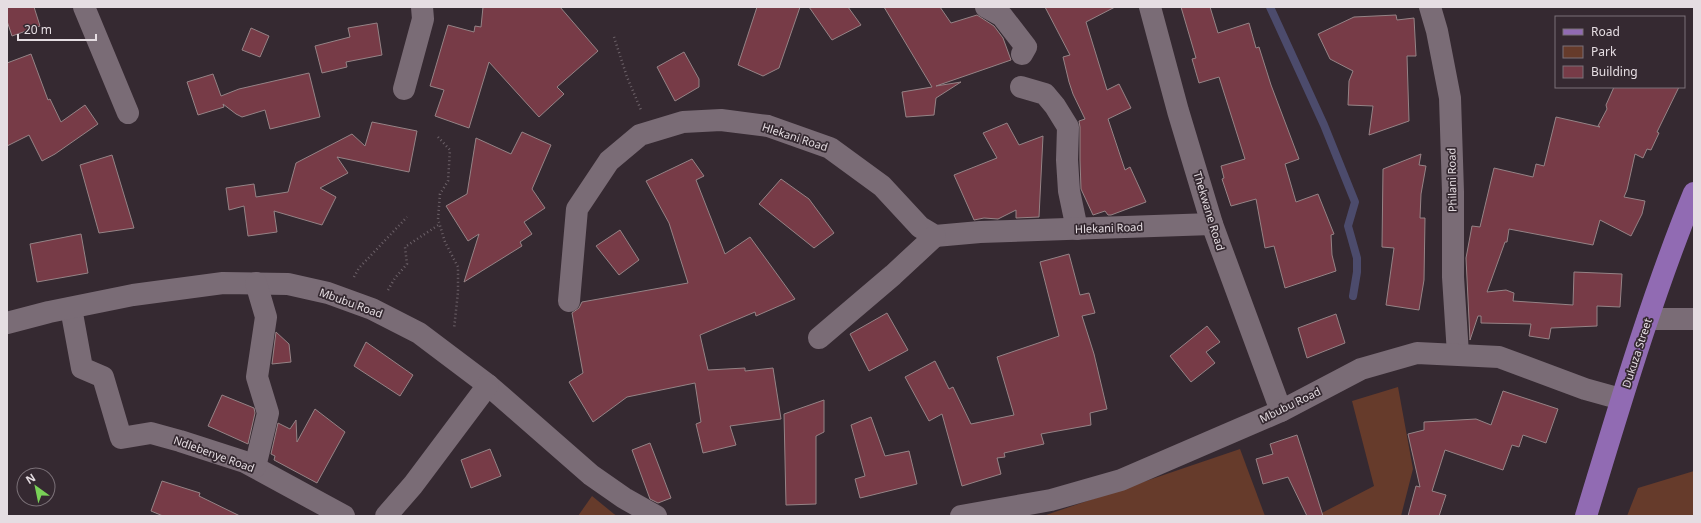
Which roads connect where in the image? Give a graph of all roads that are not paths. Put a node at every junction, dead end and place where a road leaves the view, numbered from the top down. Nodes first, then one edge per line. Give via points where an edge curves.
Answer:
1 (84, 7) edge
2 (422, 7) edge
3 (986, 7) edge
4 (1150, 7) edge
5 (1430, 7) edge
6 (1022, 54) dead end
7 (1021, 87) dead end
8 (404, 89) dead end
9 (128, 113) dead end
10 (1694, 193) edge
11 (1212, 224) junction
12 (1077, 229) junction
13 (935, 236) junction
14 (256, 283) junction
15 (569, 301) dead end
16 (71, 308) junction
17 (1648, 319) junction
18 (1694, 319) edge
19 (7, 324) edge
20 (819, 338) dead end
21 (1458, 354) junction
22 (488, 384) junction
23 (1622, 399) junction
24 (1280, 411) junction
25 (254, 467) junction
26 (1000, 512) edge
27 (344, 516) edge
28 (386, 516) edge
29 (656, 516) edge
30 (967, 516) edge
31 (1586, 516) edge

1 - 9 street
2 - 8 street via 423,19
3 - 6 street via 1002,16 1026,47
4 - 11 street, Thekwane Road
5 - 21 street, Philani Road via 1450,98 1453,278
7 - 12 street via 1045,94 1068,127 1069,191
10 - 17 main road, Dukuza Street via 1679,228
11 - 12 street, Hlekani Road
11 - 24 street, Thekwane Road
12 - 13 street, Hlekani Road
13 - 15 street, Hlekani Road via 920,228 882,186 830,148 768,126 721,120 683,122 640,136 609,161 577,209
13 - 20 street
14 - 16 street, Mbubu Road via 223,283 133,295
14 - 22 street, Mbubu Road via 288,284 328,293 376,311 419,333
14 - 25 street via 266,317 257,376 268,413
16 - 19 street, Mbubu Road
16 - 25 street, Ndlebenye Road via 82,368 103,377 121,438 151,433
17 - 18 street
17 - 23 main road, Dukuza Street
21 - 23 street, Mbubu Road via 1499,357 1585,389
21 - 24 street, Mbubu Road via 1417,353 1361,369
22 - 28 street via 413,485
22 - 29 street, Mbubu Road via 591,475
23 - 31 main road, Dukuza Street
24 - 26 street, Mbubu Road via 1121,480
25 - 27 street, Ndlebenye Road
26 - 30 street, Mbubu Road

